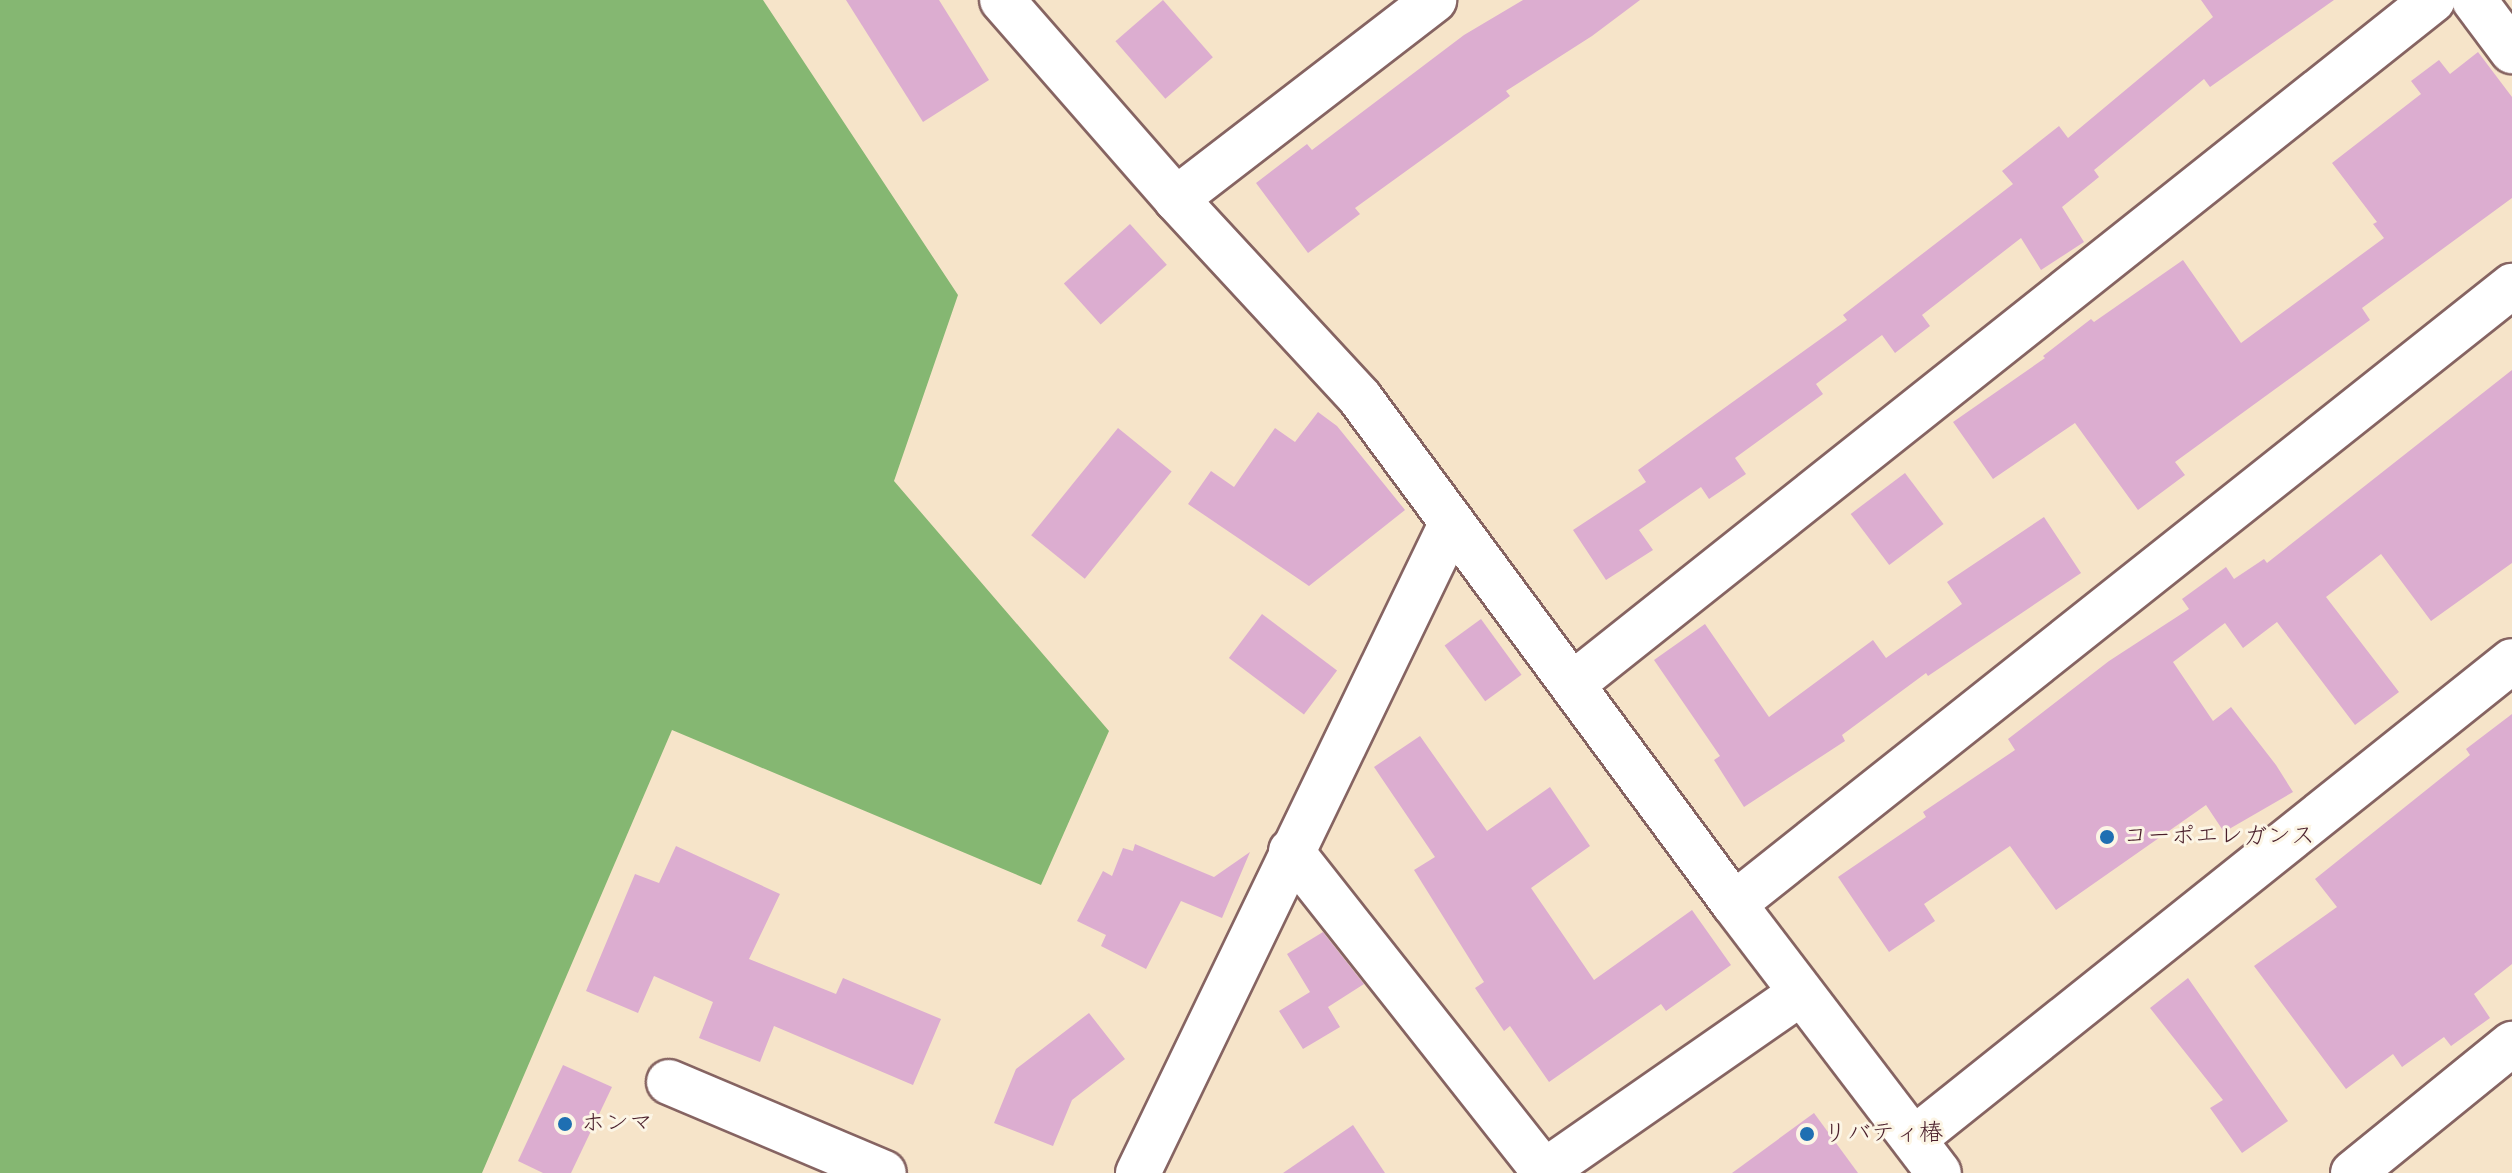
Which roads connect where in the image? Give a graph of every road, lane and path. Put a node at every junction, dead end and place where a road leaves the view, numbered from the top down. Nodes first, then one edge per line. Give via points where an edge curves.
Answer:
1 (1002, 0) edge
2 (1434, 0) edge
3 (2433, 0) edge
4 (2474, 0) edge
5 (2512, 51) edge
6 (1176, 199) junction
7 (2512, 286) edge
8 (1451, 524) junction
9 (2512, 661) edge
10 (1574, 683) junction
11 (1291, 851) junction
12 (1734, 904) junction
13 (1801, 993) junction
14 (2512, 1044) edge
15 (669, 1082) dead end
16 (1927, 1156) edge
17 (1543, 1172) edge
18 (884, 1173) edge
19 (1138, 1173) edge
20 (2353, 1173) edge

1 - 6 street
2 - 6 street
3 - 10 street
4 - 5 street
6 - 8 street via 1360,398
7 - 12 street
8 - 10 street
8 - 11 street
9 - 16 street
10 - 12 street
11 - 17 street
11 - 19 street
12 - 13 street
13 - 16 street
13 - 17 street
14 - 20 street
15 - 18 street

